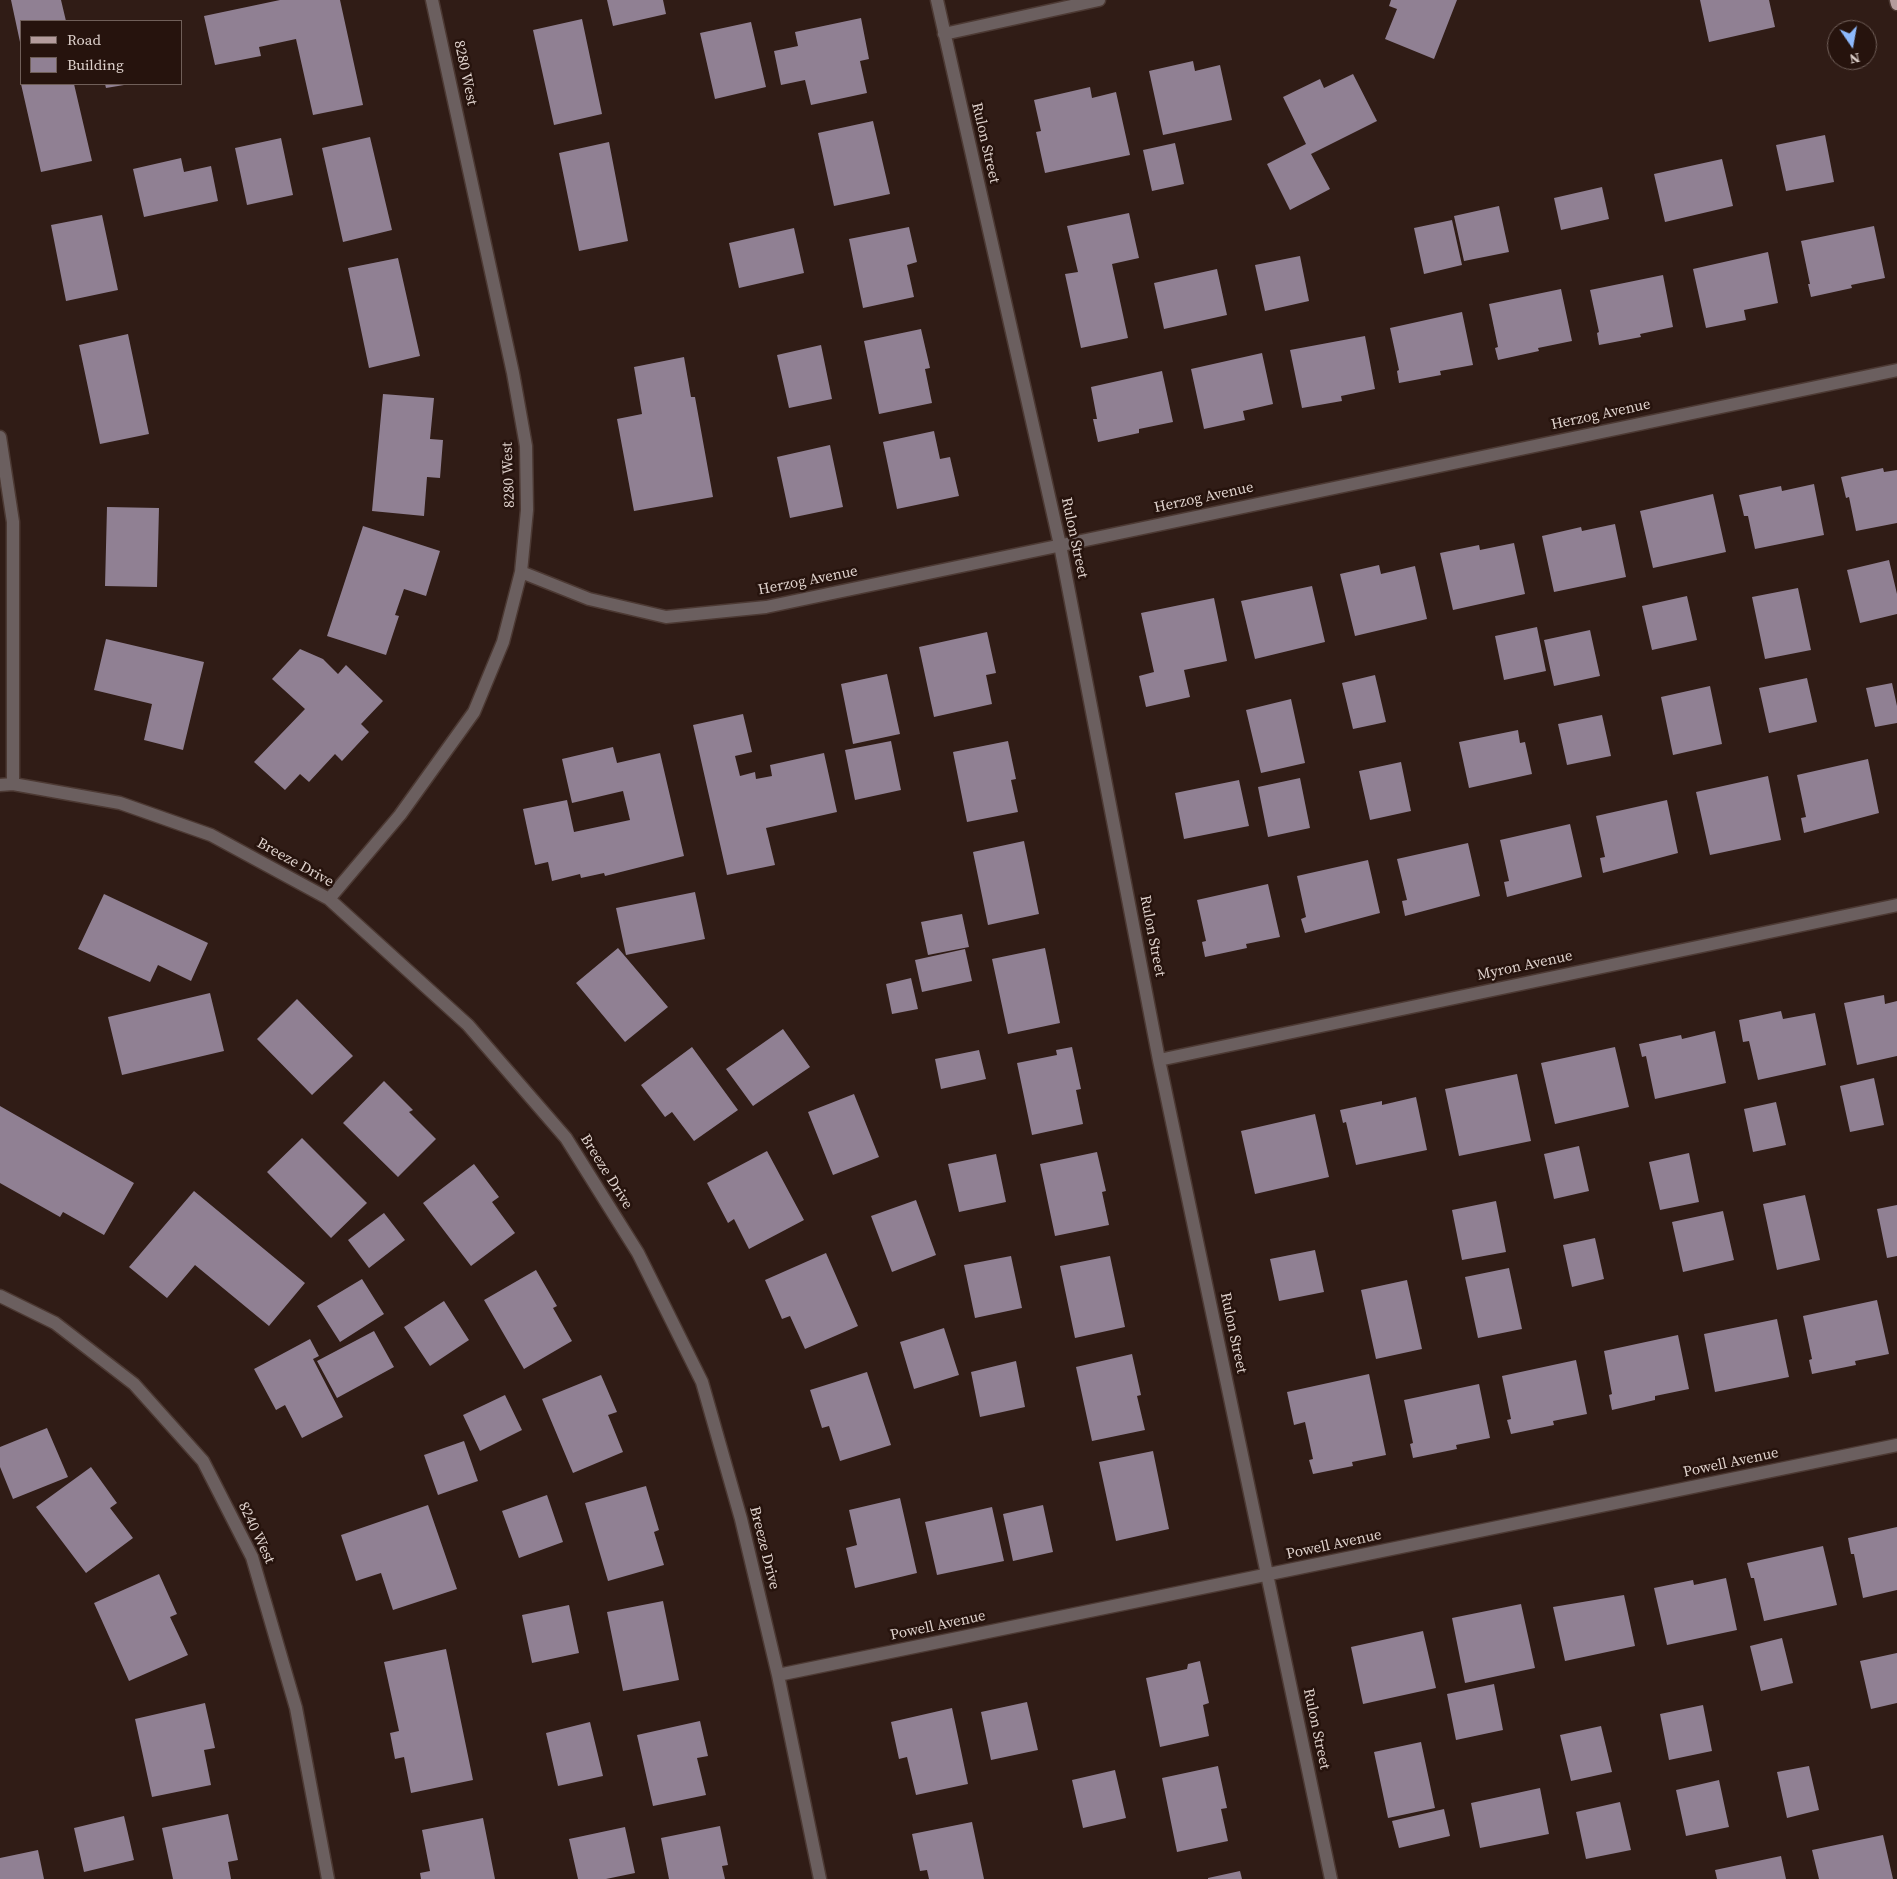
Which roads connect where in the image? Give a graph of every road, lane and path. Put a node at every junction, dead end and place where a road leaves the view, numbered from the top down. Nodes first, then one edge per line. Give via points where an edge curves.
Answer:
1 (432, 0) edge
2 (937, 0) edge
3 (1099, 0) edge
4 (944, 34) junction
5 (1897, 370) edge
6 (0, 437) edge
7 (1060, 545) junction
8 (521, 572) junction
9 (6, 784) edge
10 (329, 899) junction
11 (1897, 904) edge
12 (1159, 1060) junction
13 (0, 1296) edge
14 (1897, 1445) edge
15 (1267, 1575) junction
16 (778, 1675) junction
17 (328, 1879) edge
18 (820, 1879) edge
19 (1331, 1879) edge

1 - 8 street, 8280 West via 526,446 527,510
2 - 4 street, Rulon Street
3 - 4 street
4 - 7 street, Rulon Street
5 - 7 street, Herzog Avenue
6 - 9 street via 13,522
7 - 8 street, Herzog Avenue via 766,607 666,617 589,599
7 - 12 street, Rulon Street
8 - 10 street, 8280 West via 503,642 474,712 400,815
9 - 10 street, Breeze Drive via 120,802 211,835
10 - 16 street, Breeze Drive via 468,1025 566,1138 638,1253 702,1382 741,1518
11 - 12 street, Myron Avenue
12 - 15 street, Rulon Street
13 - 17 street, 8240 West via 55,1324 134,1384 203,1462 252,1557 296,1708
14 - 15 street, Powell Avenue
15 - 16 street, Powell Avenue
15 - 19 street, Rulon Street
16 - 18 street, Breeze Drive

